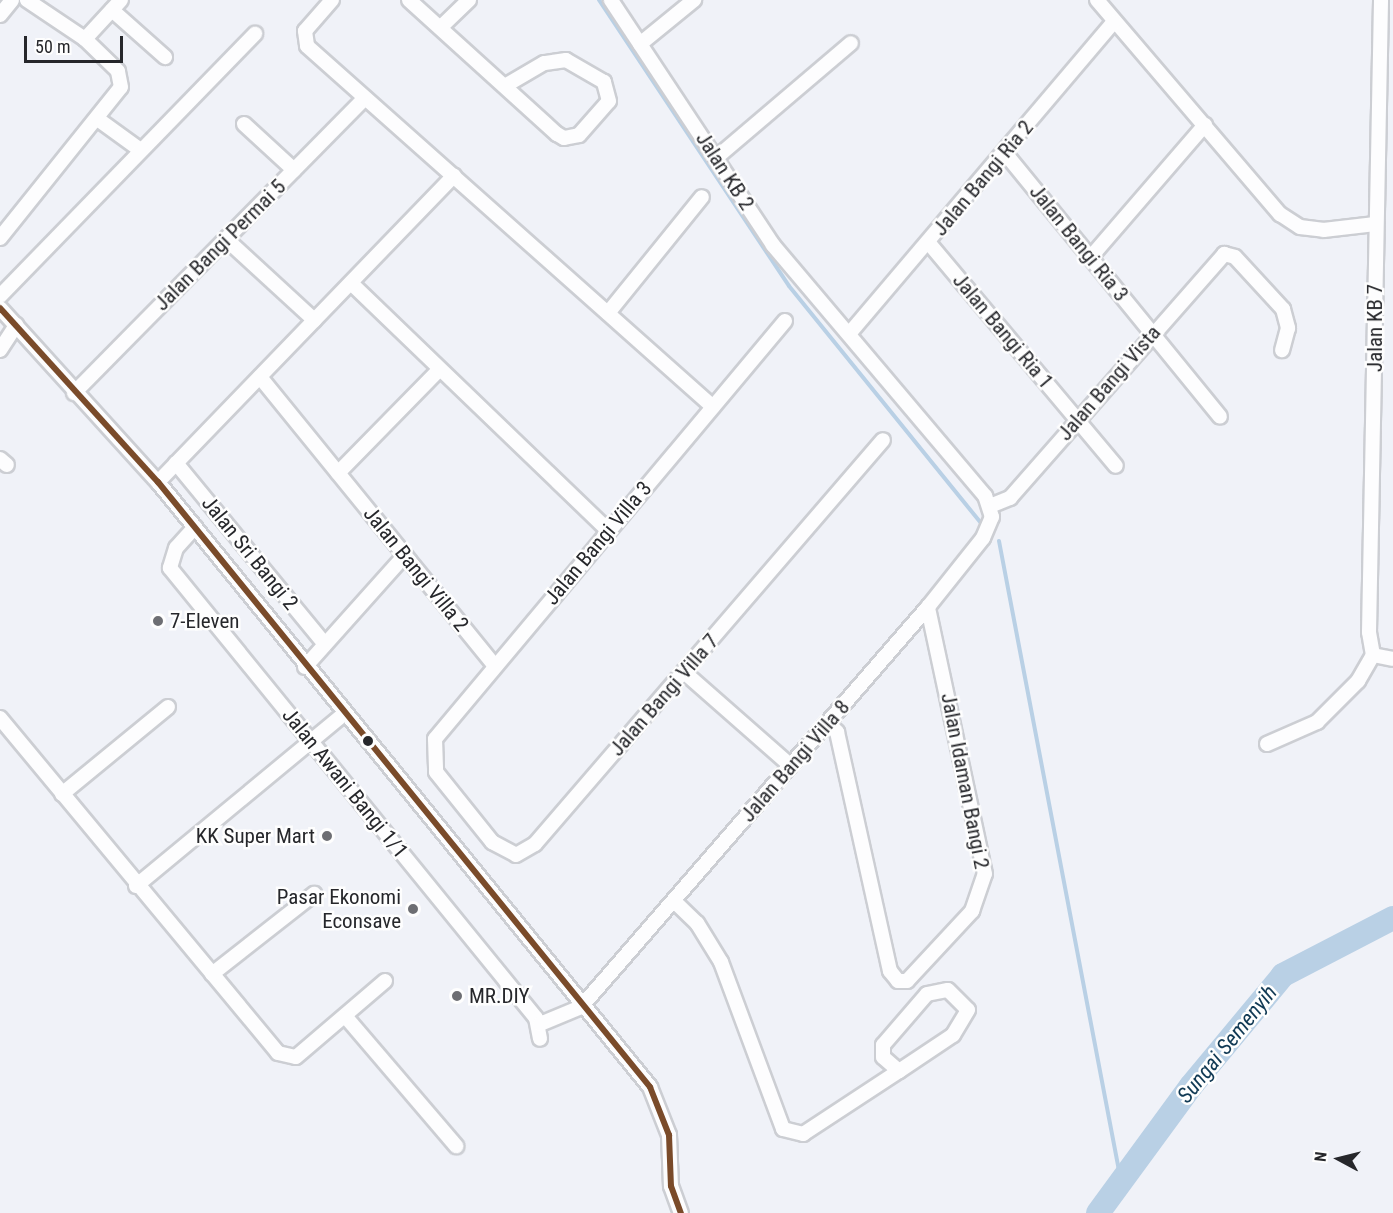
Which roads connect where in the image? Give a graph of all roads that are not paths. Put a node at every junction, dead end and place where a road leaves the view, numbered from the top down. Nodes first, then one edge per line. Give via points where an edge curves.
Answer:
1 (12, 0) edge
2 (27, 0) edge
3 (333, 0) edge
4 (409, 0) edge
5 (470, 0) edge
6 (611, 0) edge
7 (694, 0) edge
8 (1097, 0) edge
9 (1380, 0) edge
10 (117, 5) edge
11 (0, 15) edge
12 (1114, 22) junction
13 (441, 27) junction
14 (255, 34) dead end
15 (85, 39) junction
16 (851, 43) dead end
17 (640, 44) junction
18 (165, 57) dead end
19 (505, 86) junction
20 (365, 98) junction
21 (99, 120) junction
22 (244, 124) dead end
23 (1205, 125) junction
24 (139, 149) junction
25 (1005, 153) junction
26 (716, 158) junction
27 (294, 170) junction
28 (454, 176) junction
29 (702, 197) dead end
30 (1375, 224) junction
31 (0, 238) edge
32 (226, 239) junction
33 (928, 242) junction
34 (1090, 258) junction
35 (351, 283) junction
36 (0, 296) edge
37 (0, 308) edge
38 (608, 313) junction
39 (315, 320) junction
40 (785, 321) dead end
41 (16, 325) junction
42 (849, 334) junction
43 (1153, 334) junction
44 (0, 350) edge
45 (1282, 350) dead end
46 (438, 371) junction
47 (260, 377) junction
48 (74, 393) junction
49 (713, 407) junction
50 (1220, 417) dead end
51 (1077, 420) junction
52 (883, 440) dead end
53 (176, 463) junction
54 (1116, 466) dead end
55 (338, 472) junction
56 (158, 482) junction
57 (990, 506) junction
58 (195, 527) junction
59 (608, 530) junction
60 (405, 555) junction
61 (928, 607) junction
62 (324, 643) junction
63 (1373, 655) junction
64 (1393, 659) edge
65 (495, 666) junction
66 (305, 667) junction
67 (684, 672) junction
68 (168, 707) dead end
69 (344, 714) junction
70 (0, 718) edge
71 (828, 723) junction
72 (312, 742) junction
73 (1267, 744) dead end
74 (791, 766) junction
75 (436, 772) joint
76 (62, 794) junction
77 (136, 886) junction
78 (314, 894) dead end
79 (674, 901) junction
80 (212, 974) junction
81 (385, 981) dead end
82 (581, 1007) junction
83 (346, 1017) junction
84 (540, 1024) junction
85 (540, 1039) dead end
86 (899, 1071) junction
87 (456, 1146) dead end
88 (681, 1213) edge

1 - 11 street
2 - 15 street
3 - 20 street via 310,22 304,39
4 - 13 street
5 - 13 street
6 - 17 street, Jalan KB 2
7 - 17 street
8 - 12 street
9 - 30 street, Jalan KB 7
10 - 15 street
10 - 18 street
12 - 23 street
12 - 25 street, Jalan Bangi Ria 2
13 - 19 street
14 - 24 street
15 - 21 street via 121,79 119,95
16 - 26 street
17 - 26 street, Jalan KB 2
19 - 19 street via 544,63 566,60 604,82 609,101 579,135 564,138
20 - 27 street, Jalan Bangi Permai 5
20 - 28 street
21 - 24 street
21 - 31 street
22 - 27 street
23 - 30 street via 1280,214 1300,227
23 - 34 street
24 - 36 street
25 - 33 street, Jalan Bangi Ria 2
25 - 34 street, Jalan Bangi Ria 3
26 - 42 street, Jalan KB 2 via 773,245
27 - 32 street, Jalan Bangi Permai 5
28 - 35 street
28 - 38 street
29 - 38 street
30 - 63 street, Jalan KB 7 via 1369,632
32 - 39 street
32 - 48 street, Jalan Bangi Permai 5
33 - 42 street, Jalan Bangi Ria 2
33 - 51 street, Jalan Bangi Ria 1
34 - 43 street, Jalan Bangi Ria 3
35 - 39 street
35 - 46 street via 430,355
37 - 41 street
38 - 49 street
39 - 47 street
40 - 49 street, Jalan Bangi Villa 3
41 - 44 street
41 - 48 street
42 - 57 street, Jalan KB 2
43 - 45 street, Jalan Bangi Vista via 1224,254 1235,257 1283,309 1288,328
43 - 50 street, Jalan Bangi Ria 3
43 - 51 street, Jalan Bangi Vista
46 - 55 street
46 - 59 street
47 - 53 street
47 - 55 street, Jalan Bangi Villa 2
48 - 56 street
49 - 59 street, Jalan Bangi Villa 3
51 - 54 street, Jalan Bangi Ria 1
51 - 57 street, Jalan Bangi Vista via 1010,498
52 - 67 street, Jalan Bangi Villa 7
53 - 56 street
53 - 62 street, Jalan Sri Bangi 2
55 - 60 street, Jalan Bangi Villa 2
56 - 58 street
57 - 61 street, Jalan Bangi Villa 8 via 983,538
58 - 66 street
58 - 72 street, Jalan Awani Bangi 1/1 via 176,548 170,568
59 - 65 street, Jalan Bangi Villa 3
60 - 62 street
60 - 65 street, Jalan Bangi Villa 2
61 - 71 street, Jalan Bangi Villa 8
61 - 71 street, Jalan Idaman Bangi 2 via 985,874 972,911 913,978 898,981 893,977 837,732
62 - 66 street
63 - 64 street
63 - 73 street via 1358,681 1317,722
65 - 75 street, Jalan Bangi Villa 3 via 435,738
66 - 69 street
67 - 74 street
67 - 75 street, Jalan Bangi Villa 7 via 527,852 503,852
68 - 76 street
69 - 72 street
69 - 82 street via 497,896
70 - 76 street
71 - 74 street, Jalan Bangi Villa 8
72 - 77 street
72 - 84 street, Jalan Awani Bangi 1/1
74 - 79 street, Jalan Bangi Villa 8
76 - 77 street
77 - 80 street
78 - 80 street
79 - 82 street, Jalan Bangi Villa 8
79 - 86 street via 697,923 721,962 783,1129 803,1134
80 - 83 street via 278,1053 291,1058
81 - 83 street
82 - 84 street
82 - 88 street via 650,1087 663,1112 671,1186
83 - 87 street
84 - 85 street
86 - 86 street via 883,1057 884,1045 927,994 948,990 964,1001 968,1010 953,1035

